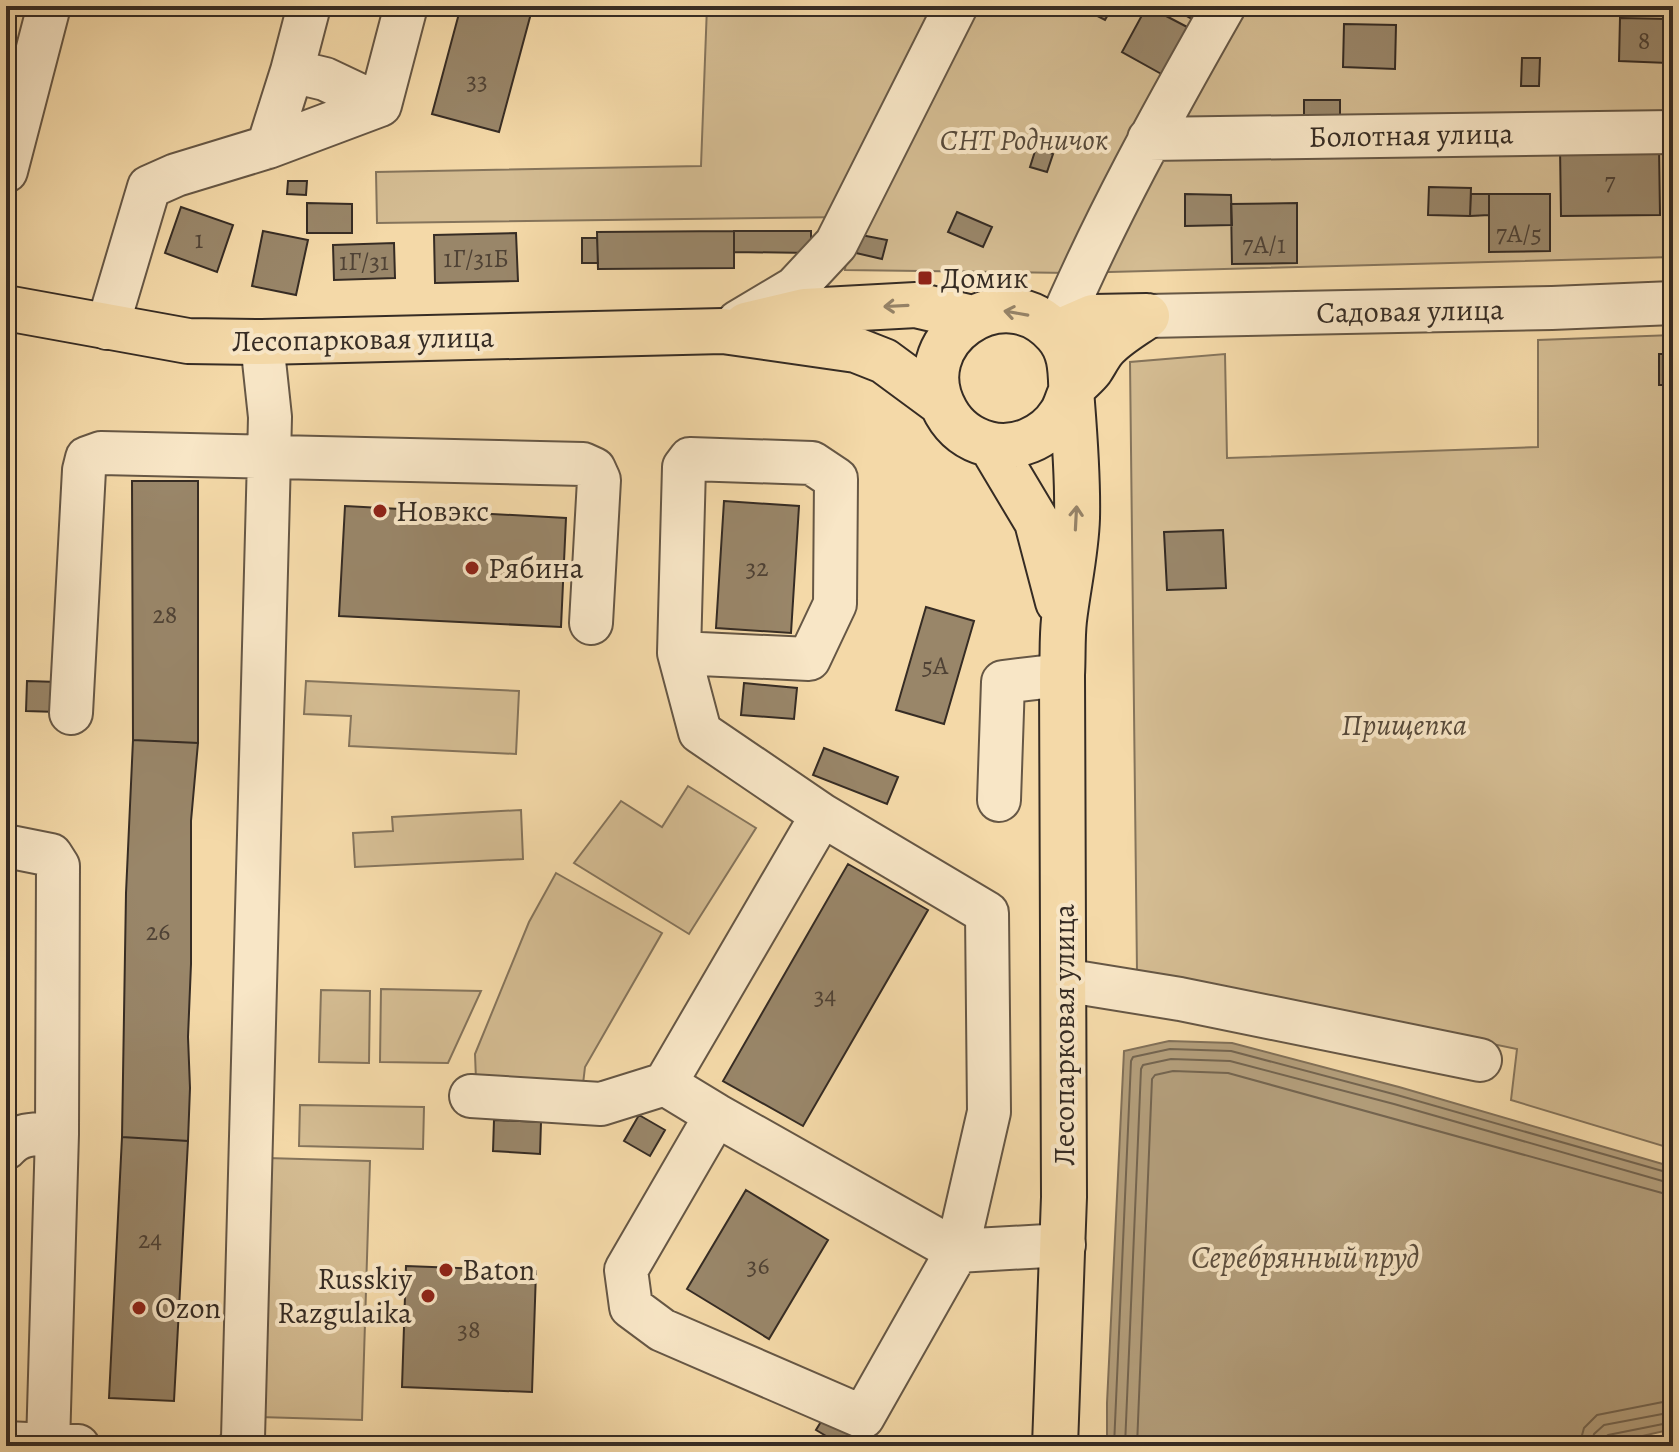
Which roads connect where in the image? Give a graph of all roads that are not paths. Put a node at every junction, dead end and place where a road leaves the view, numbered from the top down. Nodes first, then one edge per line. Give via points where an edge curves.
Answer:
1 (49, 6) edge
2 (309, 6) edge
3 (406, 6) edge
4 (956, 6) edge
5 (1224, 6) edge
6 (19, 68) edge
7 (292, 71) junction
8 (380, 105) junction
9 (1673, 132) edge
10 (1149, 139) junction
11 (268, 147) junction
12 (6, 171) edge
13 (1673, 303) edge
14 (6, 308) edge
15 (1147, 316) junction
16 (972, 318) junction
17 (107, 328) junction
18 (723, 331) junction
19 (1056, 333) junction
20 (262, 342) junction
21 (1071, 390) junction
22 (941, 403) junction
23 (991, 445) junction
24 (269, 458) junction
25 (591, 623) dead end
26 (1064, 623) junction
27 (679, 653) junction
28 (1062, 675) junction
29 (71, 713) dead end
30 (999, 800) dead end
31 (822, 815) junction
32 (6, 846) edge
33 (1063, 980) junction
34 (1480, 1060) dead end
35 (665, 1084) junction
36 (471, 1096) dead end
37 (716, 1115) junction
38 (57, 1134) junction
39 (6, 1148) edge
40 (1064, 1245) junction
41 (957, 1251) junction
42 (6, 1443) edge
43 (63, 1445) edge
44 (240, 1446) edge
45 (1055, 1446) edge

1 - 6 street
2 - 7 street
3 - 8 street
4 - 18 street via 836,244 795,288
5 - 10 street
6 - 12 street
7 - 8 street via 325,79
7 - 11 street
8 - 11 street
9 - 10 street, Болотная улица
10 - 19 street via 1087,259
11 - 17 street via 149,187
13 - 15 street, Садовая улица
14 - 17 main road, Лесопарковая улица
15 - 19 main road via 1093,317
15 - 21 main road via 1109,344
16 -> 18 main road via 916,305 805,311
19 -> 16 main road via 1041,320 1017,312 986,312
16 - 22 main road via 942,350 936,385
17 - 20 main road, Лесопарковая улица via 188,341
18 - 20 main road, Лесопарковая улица
18 - 22 main road via 856,350 884,361
19 - 21 main road via 1070,361
20 - 24 street
21 - 23 main road via 1047,431 1026,443
26 -> 21 main road via 1077,520
22 - 23 main road via 958,428
23 - 26 main road via 1037,522
24 - 25 street via 583,464 594,469 599,480
24 - 29 street via 101,453 87,458
24 - 44 street
26 - 28 main road, Лесопарковая улица
27 - 27 street via 684,467 690,459 812,463 836,479 835,604 809,659
27 - 31 street via 700,732
28 - 30 street via 1003,682
28 - 33 main road, Лесопарковая улица
31 - 35 street
31 - 41 street via 987,913 989,1112
32 - 38 street via 51,855 58,866
33 - 34 street
33 - 40 main road, Лесопарковая улица
35 - 36 street via 601,1104
35 - 37 street
37 - 41 street
37 - 41 street via 626,1270 631,1307 662,1330 863,1417
38 - 39 street via 24,1135
38 - 43 street
40 - 41 street
40 - 45 main road, Лесопарковая улица
42 - 43 street

